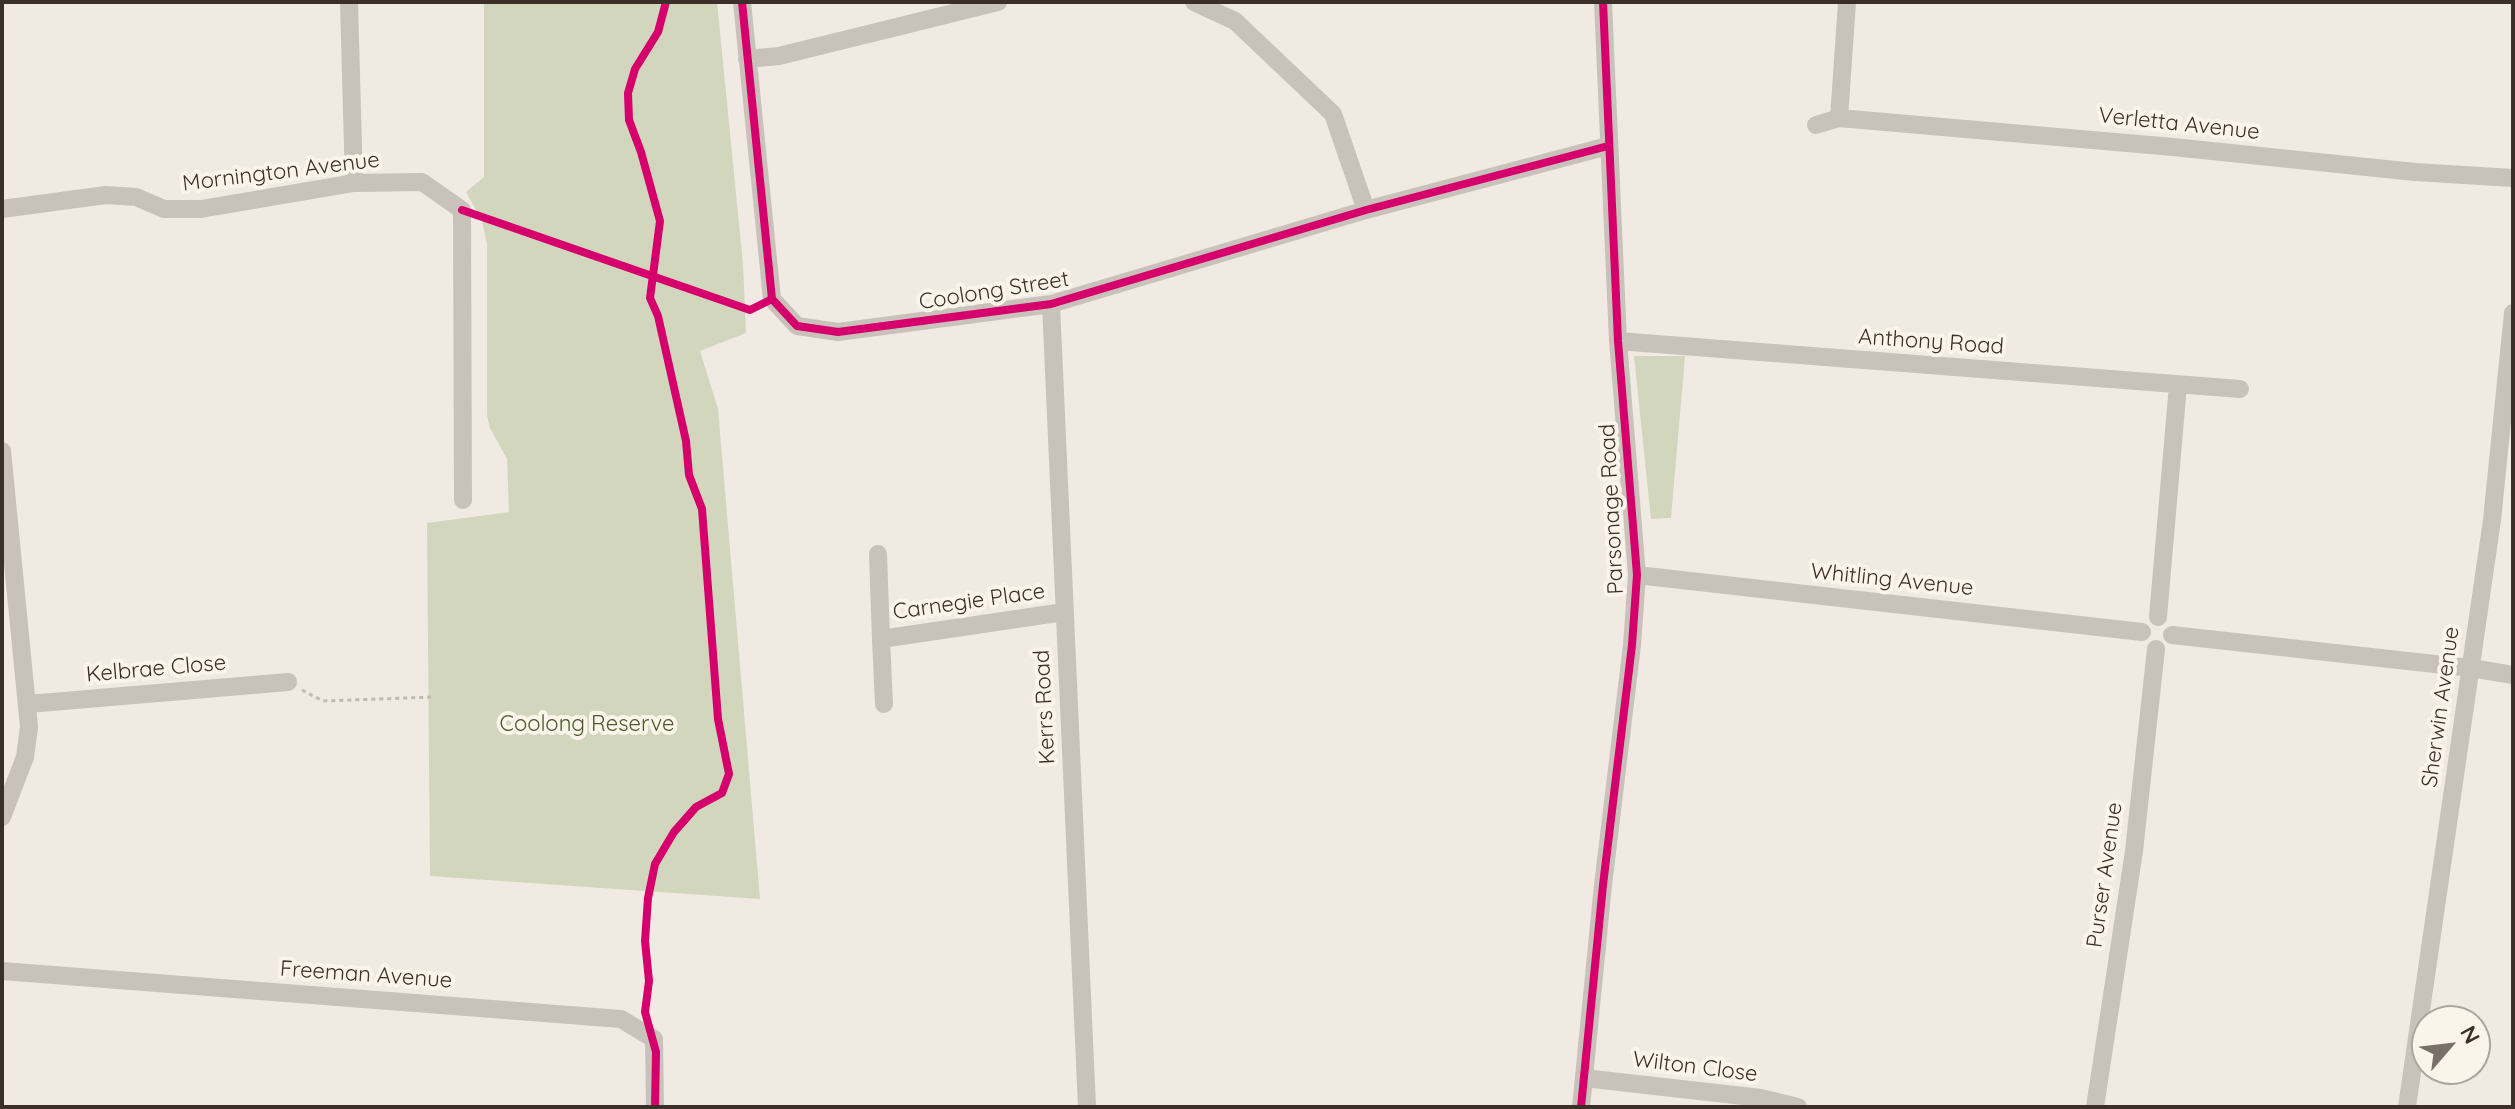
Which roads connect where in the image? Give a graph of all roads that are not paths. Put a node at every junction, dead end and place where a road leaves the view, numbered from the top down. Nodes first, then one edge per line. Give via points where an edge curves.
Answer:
1 (349, 2) edge
2 (742, 2) edge
3 (998, 2) edge
4 (1194, 2) edge
5 (1603, 2) edge
6 (1847, 2) edge
7 (747, 59) junction
8 (1839, 118) junction
9 (1816, 125) dead end
10 (1608, 146) junction
11 (2513, 178) edge
12 (354, 183) junction
13 (2, 209) edge
14 (1366, 210) junction
15 (1051, 304) junction
16 (2513, 313) edge
17 (1618, 341) junction
18 (2178, 385) junction
19 (2240, 389) dead end
20 (2, 451) edge
21 (463, 500) dead end
22 (878, 554) dead end
23 (1637, 575) junction
24 (1064, 612) junction
25 (2158, 617) junction
26 (2142, 632) junction
27 (2172, 635) junction
28 (881, 639) junction
29 (2156, 649) junction
30 (2471, 668) junction
31 (2513, 675) edge
32 (288, 682) road end
33 (28, 704) junction
34 (884, 704) dead end
35 (2, 817) edge
36 (2, 971) edge
37 (1584, 1078) junction
38 (655, 1107) edge
39 (1087, 1107) edge
40 (1581, 1107) edge
41 (1798, 1107) edge
42 (2095, 1107) edge
43 (2407, 1107) edge

1 - 12 street
2 - 7 street, Coolong Street
3 - 7 street via 779,56
4 - 14 street via 1235,21 1333,114
5 - 10 street, Parsonage Road
6 - 8 street
7 - 15 street, Coolong Street via 772,299 797,326 838,332
8 - 9 street, Verletta Avenue
8 - 11 street, Verletta Avenue
10 - 14 street, Coolong Street
10 - 17 street, Parsonage Road
12 - 13 street, Mornington Avenue via 201,209 164,209 136,197 106,195
12 - 21 street, Mornington Avenue via 422,182 462,210
14 - 15 street, Coolong Street
15 - 24 street, Kerrs Road
16 - 30 street, Sherwin Avenue
17 - 18 street, Anthony Road
17 - 23 street, Parsonage Road
18 - 19 street, Anthony Road
18 - 25 street
20 - 33 street
22 - 28 street, Carnegie Place
23 - 26 street, Whitling Avenue
23 - 37 street, Parsonage Road
24 - 28 street, Carnegie Place
24 - 39 street, Kerrs Road
25 - 26 street via 2146,622
25 - 27 street via 2169,623
26 - 29 street
27 - 29 street via 2166,646
27 - 30 street
28 - 34 street, Carnegie Place
29 - 42 street, Purser Avenue via 2134,851
30 - 31 street
30 - 43 street, Sherwin Avenue
32 - 33 street, Kelbrae Close
33 - 35 street via 25,757
36 - 38 street, Freeman Avenue via 621,1019 654,1039
37 - 40 street, Parsonage Road
37 - 41 street, Wilton Close

